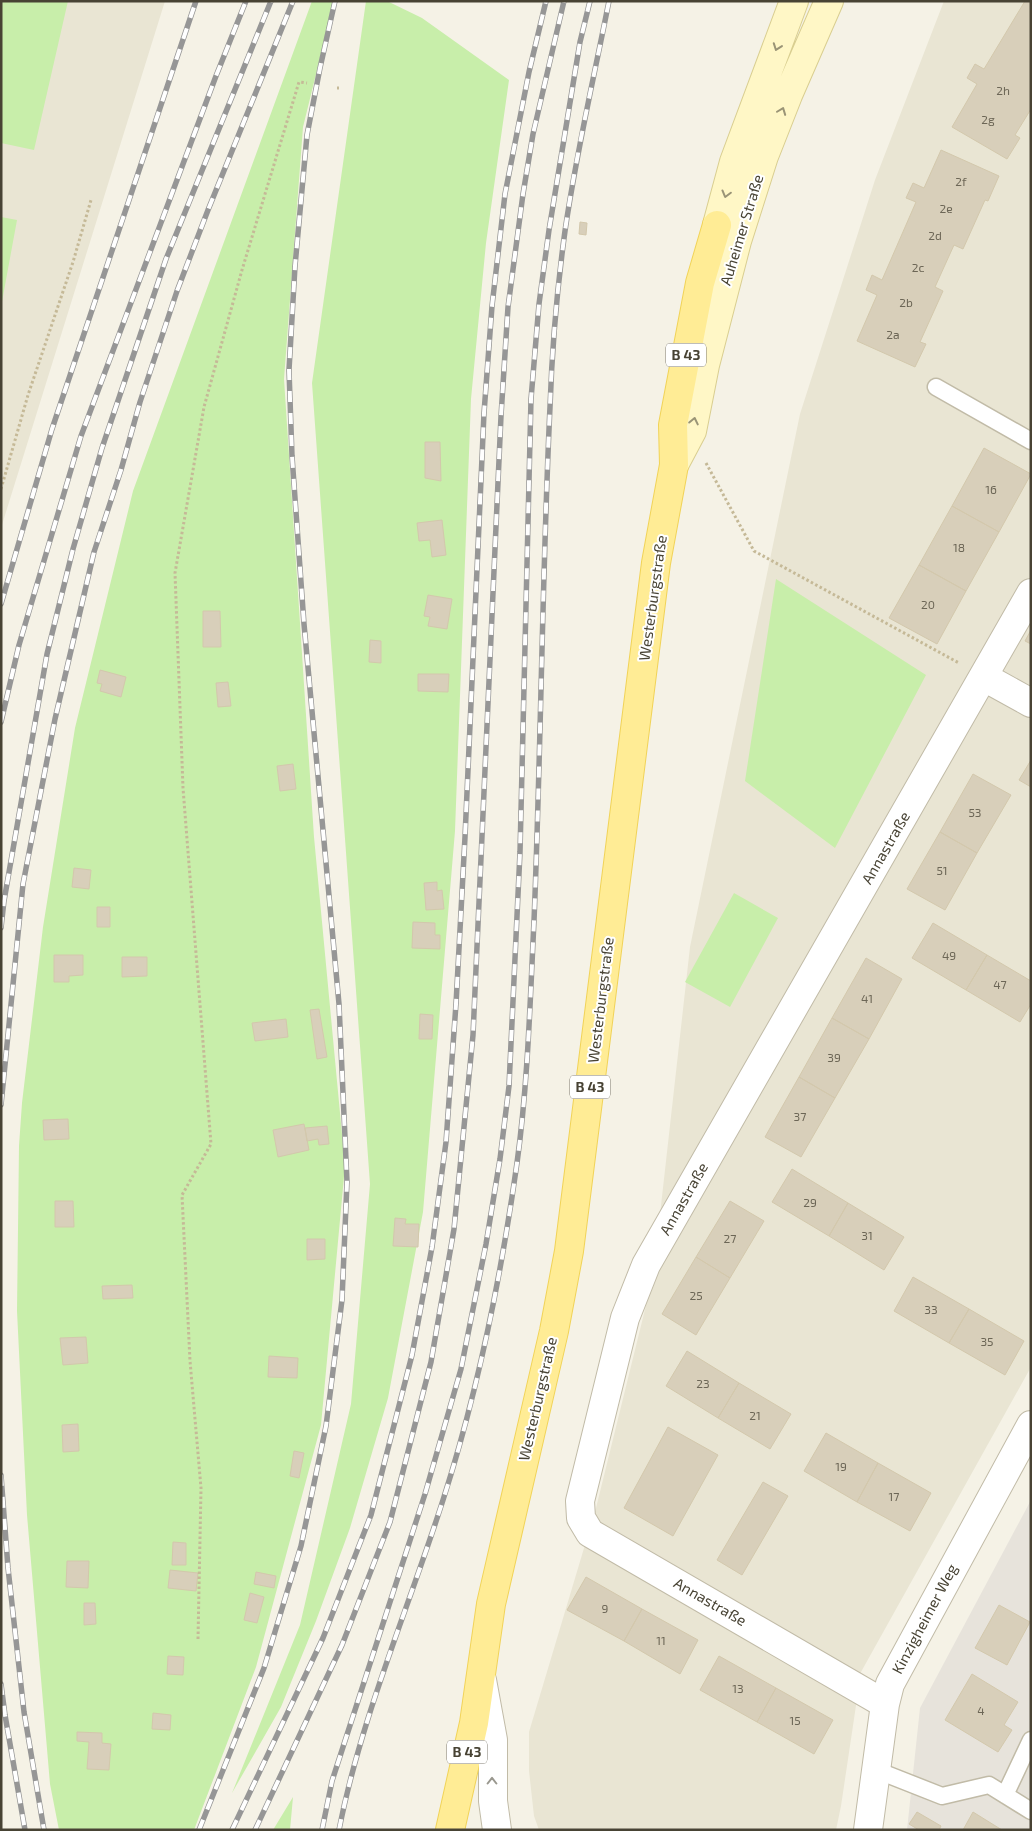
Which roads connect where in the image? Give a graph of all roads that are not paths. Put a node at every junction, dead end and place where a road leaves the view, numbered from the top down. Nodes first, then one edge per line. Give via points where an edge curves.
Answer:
1 (794, 1) edge
2 (829, 1) edge
3 (717, 225) joint
4 (936, 387) dead end
5 (1031, 441) edge
6 (674, 465) junction
7 (1031, 593) edge
8 (984, 677) junction
9 (1031, 703) edge
10 (1031, 1425) edge
11 (480, 1674) junction
12 (885, 1704) junction
13 (1031, 1740) edge
14 (876, 1770) junction
15 (1005, 1795) junction
16 (1031, 1810) edge
17 (450, 1830) edge
18 (497, 1830) edge
19 (868, 1830) edge

1 -> 3 main road, Auheimer Straße via 734,162
6 -> 2 main road, Auheimer Straße via 692,431 736,240 788,95
3 - 6 main road, Westerburgstraße / B 43 via 700,283 673,425
4 - 5 lane
6 - 11 main road, Westerburgstraße / B 43 via 656,563 569,1251 554,1331 491,1604
7 - 8 street, Annastraße
8 - 9 street
8 - 12 street, Annastraße via 646,1265 625,1318 580,1510 590,1533
10 - 12 street, Kinzigheimer Weg via 903,1658 890,1684
11 - 17 main road, Westerburgstraße / B 43 via 474,1723
18 -> 11 street via 493,1801 493,1740
12 - 14 street, Kinzigheimer Weg
13 - 15 lane
14 - 15 lane via 942,1796 989,1785
14 - 19 street, Kinzigheimer Weg
15 - 16 lane

